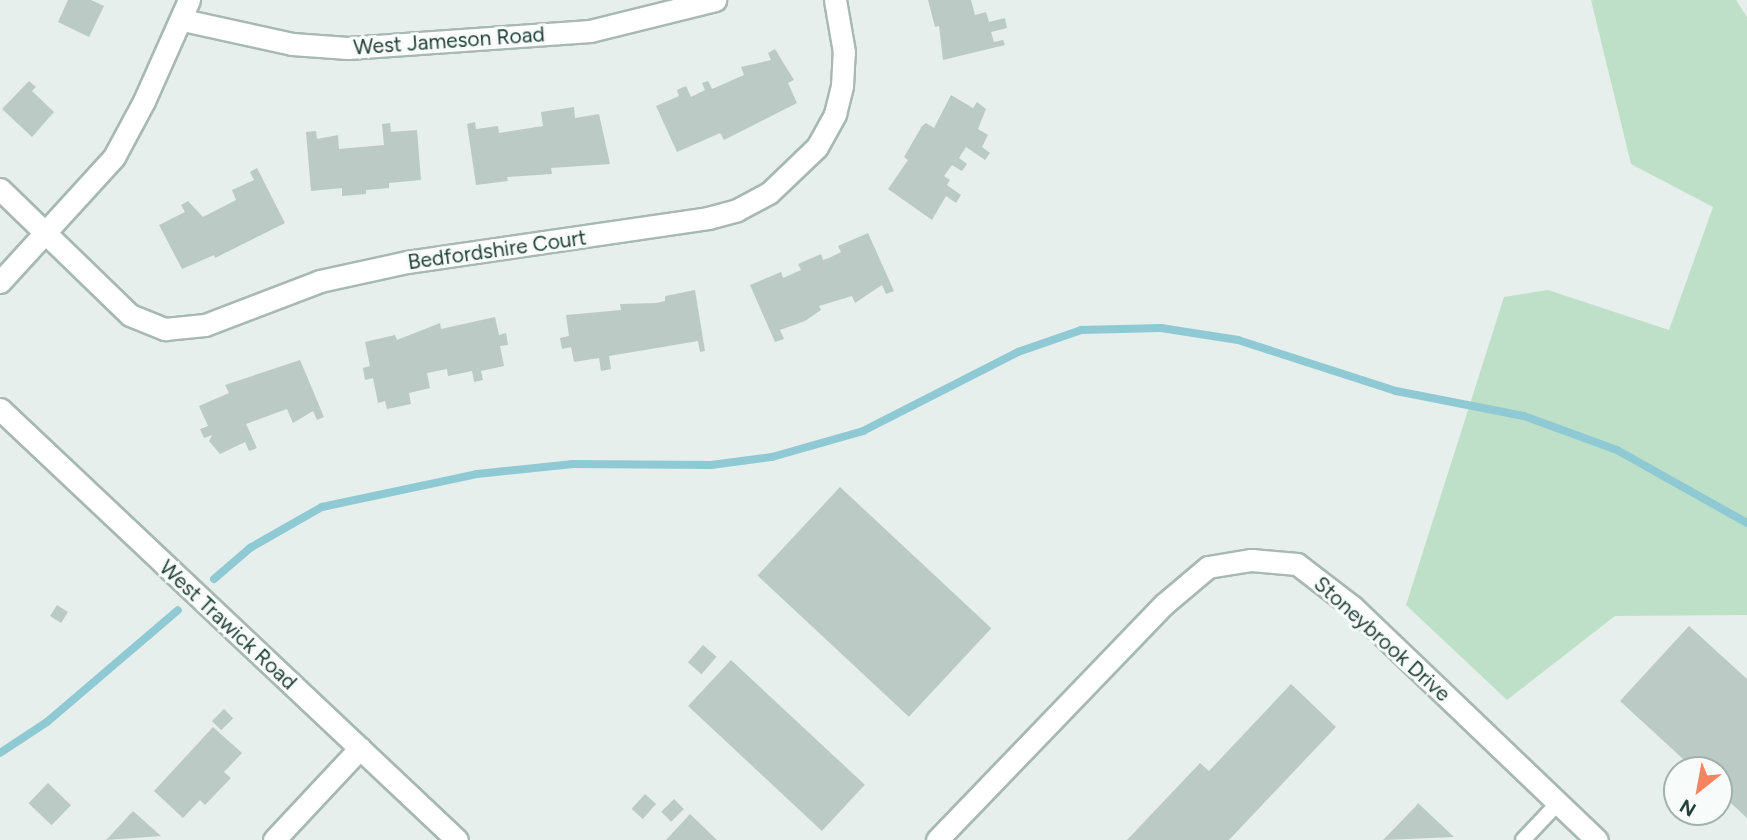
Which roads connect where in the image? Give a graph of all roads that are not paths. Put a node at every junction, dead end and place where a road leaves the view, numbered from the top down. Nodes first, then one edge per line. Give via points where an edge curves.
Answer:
1 (715, 0) edge
2 (835, 0) edge
3 (186, 10) edge
4 (0, 189) edge
5 (45, 233) junction
6 (0, 282) edge
7 (0, 409) edge
8 (360, 748) junction
9 (1559, 803) junction
10 (274, 840) edge
11 (457, 840) edge
12 (937, 840) edge
13 (1523, 840) edge
14 (1597, 840) edge

1 - 3 street, West Jameson Road via 590,31 348,48 292,44
2 - 5 street, Bedfordshire Court via 845,52 835,114 817,147 792,173 737,211 394,265 320,281 205,325 181,329 148,325 130,315
3 - 5 street via 114,157
4 - 5 street, Bedfordshire Court
5 - 6 street
7 - 8 street, West Trawick Road
8 - 10 street
8 - 11 street, West Trawick Road
9 - 12 street, Stoneybrook Drive via 1353,607 1297,565 1251,560 1208,567 1163,605
9 - 13 lane
9 - 14 street, Stoneybrook Drive

